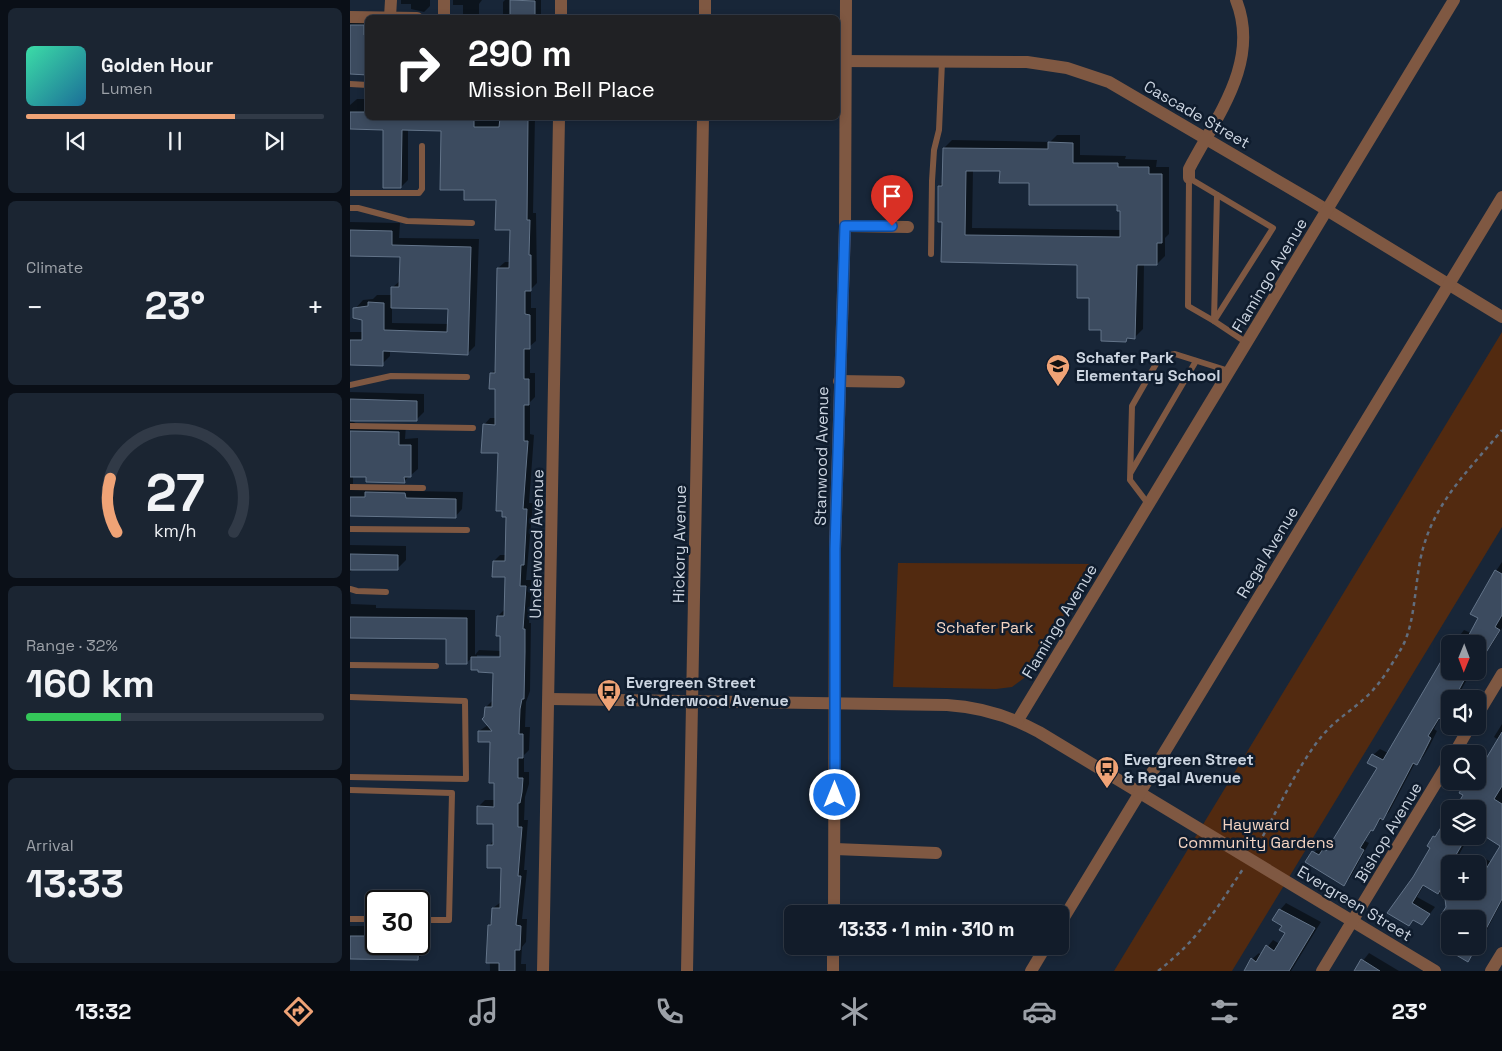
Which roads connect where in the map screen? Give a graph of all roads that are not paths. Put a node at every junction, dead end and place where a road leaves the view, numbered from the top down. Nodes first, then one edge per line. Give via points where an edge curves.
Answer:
1 (391, 0) edge
2 (444, 0) edge
3 (561, 0) edge
4 (705, 0) edge
5 (846, 0) edge
6 (1236, 0) edge
7 (1454, 0) edge
8 (390, 15) edge
9 (444, 15) edge
10 (561, 15) edge
11 (705, 15) edge
12 (350, 17) edge
13 (365, 17) edge
14 (841, 61) edge
15 (942, 62) junction
16 (350, 84) edge
17 (365, 85) edge
18 (559, 120) edge
19 (703, 120) edge
20 (1206, 138) junction
21 (422, 146) dead end
22 (1189, 178) junction
23 (350, 194) edge
24 (1217, 195) junction
25 (1502, 197) edge
26 (350, 208) edge
27 (1327, 210) junction
28 (472, 223) dead end
29 (845, 226) junction
30 (908, 227) dead end
31 (932, 254) dead end
32 (1448, 284) junction
33 (1502, 317) edge
34 (1214, 321) junction
35 (1247, 343) junction
36 (1196, 361) junction
37 (1230, 372) junction
38 (467, 377) dead end
39 (839, 382) junction
40 (899, 382) dead end
41 (350, 385) edge
42 (350, 426) edge
43 (473, 428) dead end
44 (1130, 474) junction
45 (350, 487) edge
46 (423, 488) dead end
47 (1149, 504) junction
48 (350, 529) edge
49 (467, 530) dead end
50 (350, 589) edge
51 (386, 592) dead end
52 (350, 665) edge
53 (436, 666) dead end
54 (1502, 674) edge
55 (350, 697) edge
56 (550, 698) junction
57 (692, 700) junction
58 (1486, 701) edge
59 (835, 702) junction
60 (1018, 720) junction
61 (1441, 775) edge
62 (350, 778) edge
63 (350, 790) edge
64 (1139, 792) junction
65 (835, 849) junction
66 (936, 853) dead end
67 (834, 905) edge
68 (1069, 909) edge
69 (350, 919) edge
70 (365, 919) edge
71 (430, 920) edge
72 (1353, 921) junction
73 (1502, 953) edge
74 (833, 955) edge
75 (1041, 955) edge
76 (543, 971) edge
77 (687, 971) edge
78 (833, 971) edge
79 (1031, 971) edge
80 (1322, 971) edge
81 (1436, 971) edge
82 (1491, 971) edge

1 - 8 street
2 - 9 street
3 - 10 street
4 - 11 street
5 - 14 street, Stanwood Avenue
6 - 20 street via 1241,13 1243,56 1230,97
7 - 27 street, Flamingo Avenue
12 - 13 street
14 - 15 street, Cascade Street
14 - 29 street, Stanwood Avenue
15 - 20 street, Cascade Street via 1027,62 1067,68 1108,82
15 - 31 lane via 939,130 932,182
16 - 17 lane
18 - 56 street, Underwood Avenue
19 - 57 street, Hickory Avenue
20 - 22 street via 1188,169
20 - 27 street, Cascade Street
21 - 23 lane via 422,189 419,194
22 - 24 lane
22 - 34 lane via 1188,306
24 - 34 lane
24 - 34 lane via 1273,228
25 - 32 street, Regal Avenue
26 - 28 lane via 407,221
27 - 32 street, Cascade Street
27 - 35 street, Flamingo Avenue
29 - 30 street
29 - 39 street, Stanwood Avenue
32 - 33 street, Cascade Street
32 - 64 street, Regal Avenue
34 - 35 lane
35 - 37 street, Flamingo Avenue
36 - 37 lane
36 - 44 lane
36 - 44 lane via 1175,354 1160,357 1132,406
37 - 47 street, Flamingo Avenue
38 - 41 lane via 391,376
39 - 40 street
39 - 59 street, Stanwood Avenue
42 - 43 lane
44 - 47 lane via 1130,480
45 - 46 lane
47 - 60 street, Flamingo Avenue
48 - 49 lane
50 - 51 lane
52 - 53 lane
54 - 58 street
55 - 62 lane via 465,701 466,779
56 - 57 street, Evergreen Street
56 - 76 street, Underwood Avenue
57 - 59 street, Evergreen Street
57 - 77 street, Hickory Avenue
59 - 60 street, Evergreen Street via 958,705
59 - 65 street, Stanwood Avenue
60 - 64 street, Evergreen Street
61 - 72 street, Bishop Avenue
63 - 71 lane via 452,793 449,920
64 - 68 street, Regal Avenue
64 - 72 street, Evergreen Street
65 - 66 street
65 - 67 street, Stanwood Avenue
69 - 70 lane
72 - 80 street, Bishop Avenue
72 - 81 street, Evergreen Street
73 - 82 street
74 - 78 street
75 - 79 street

